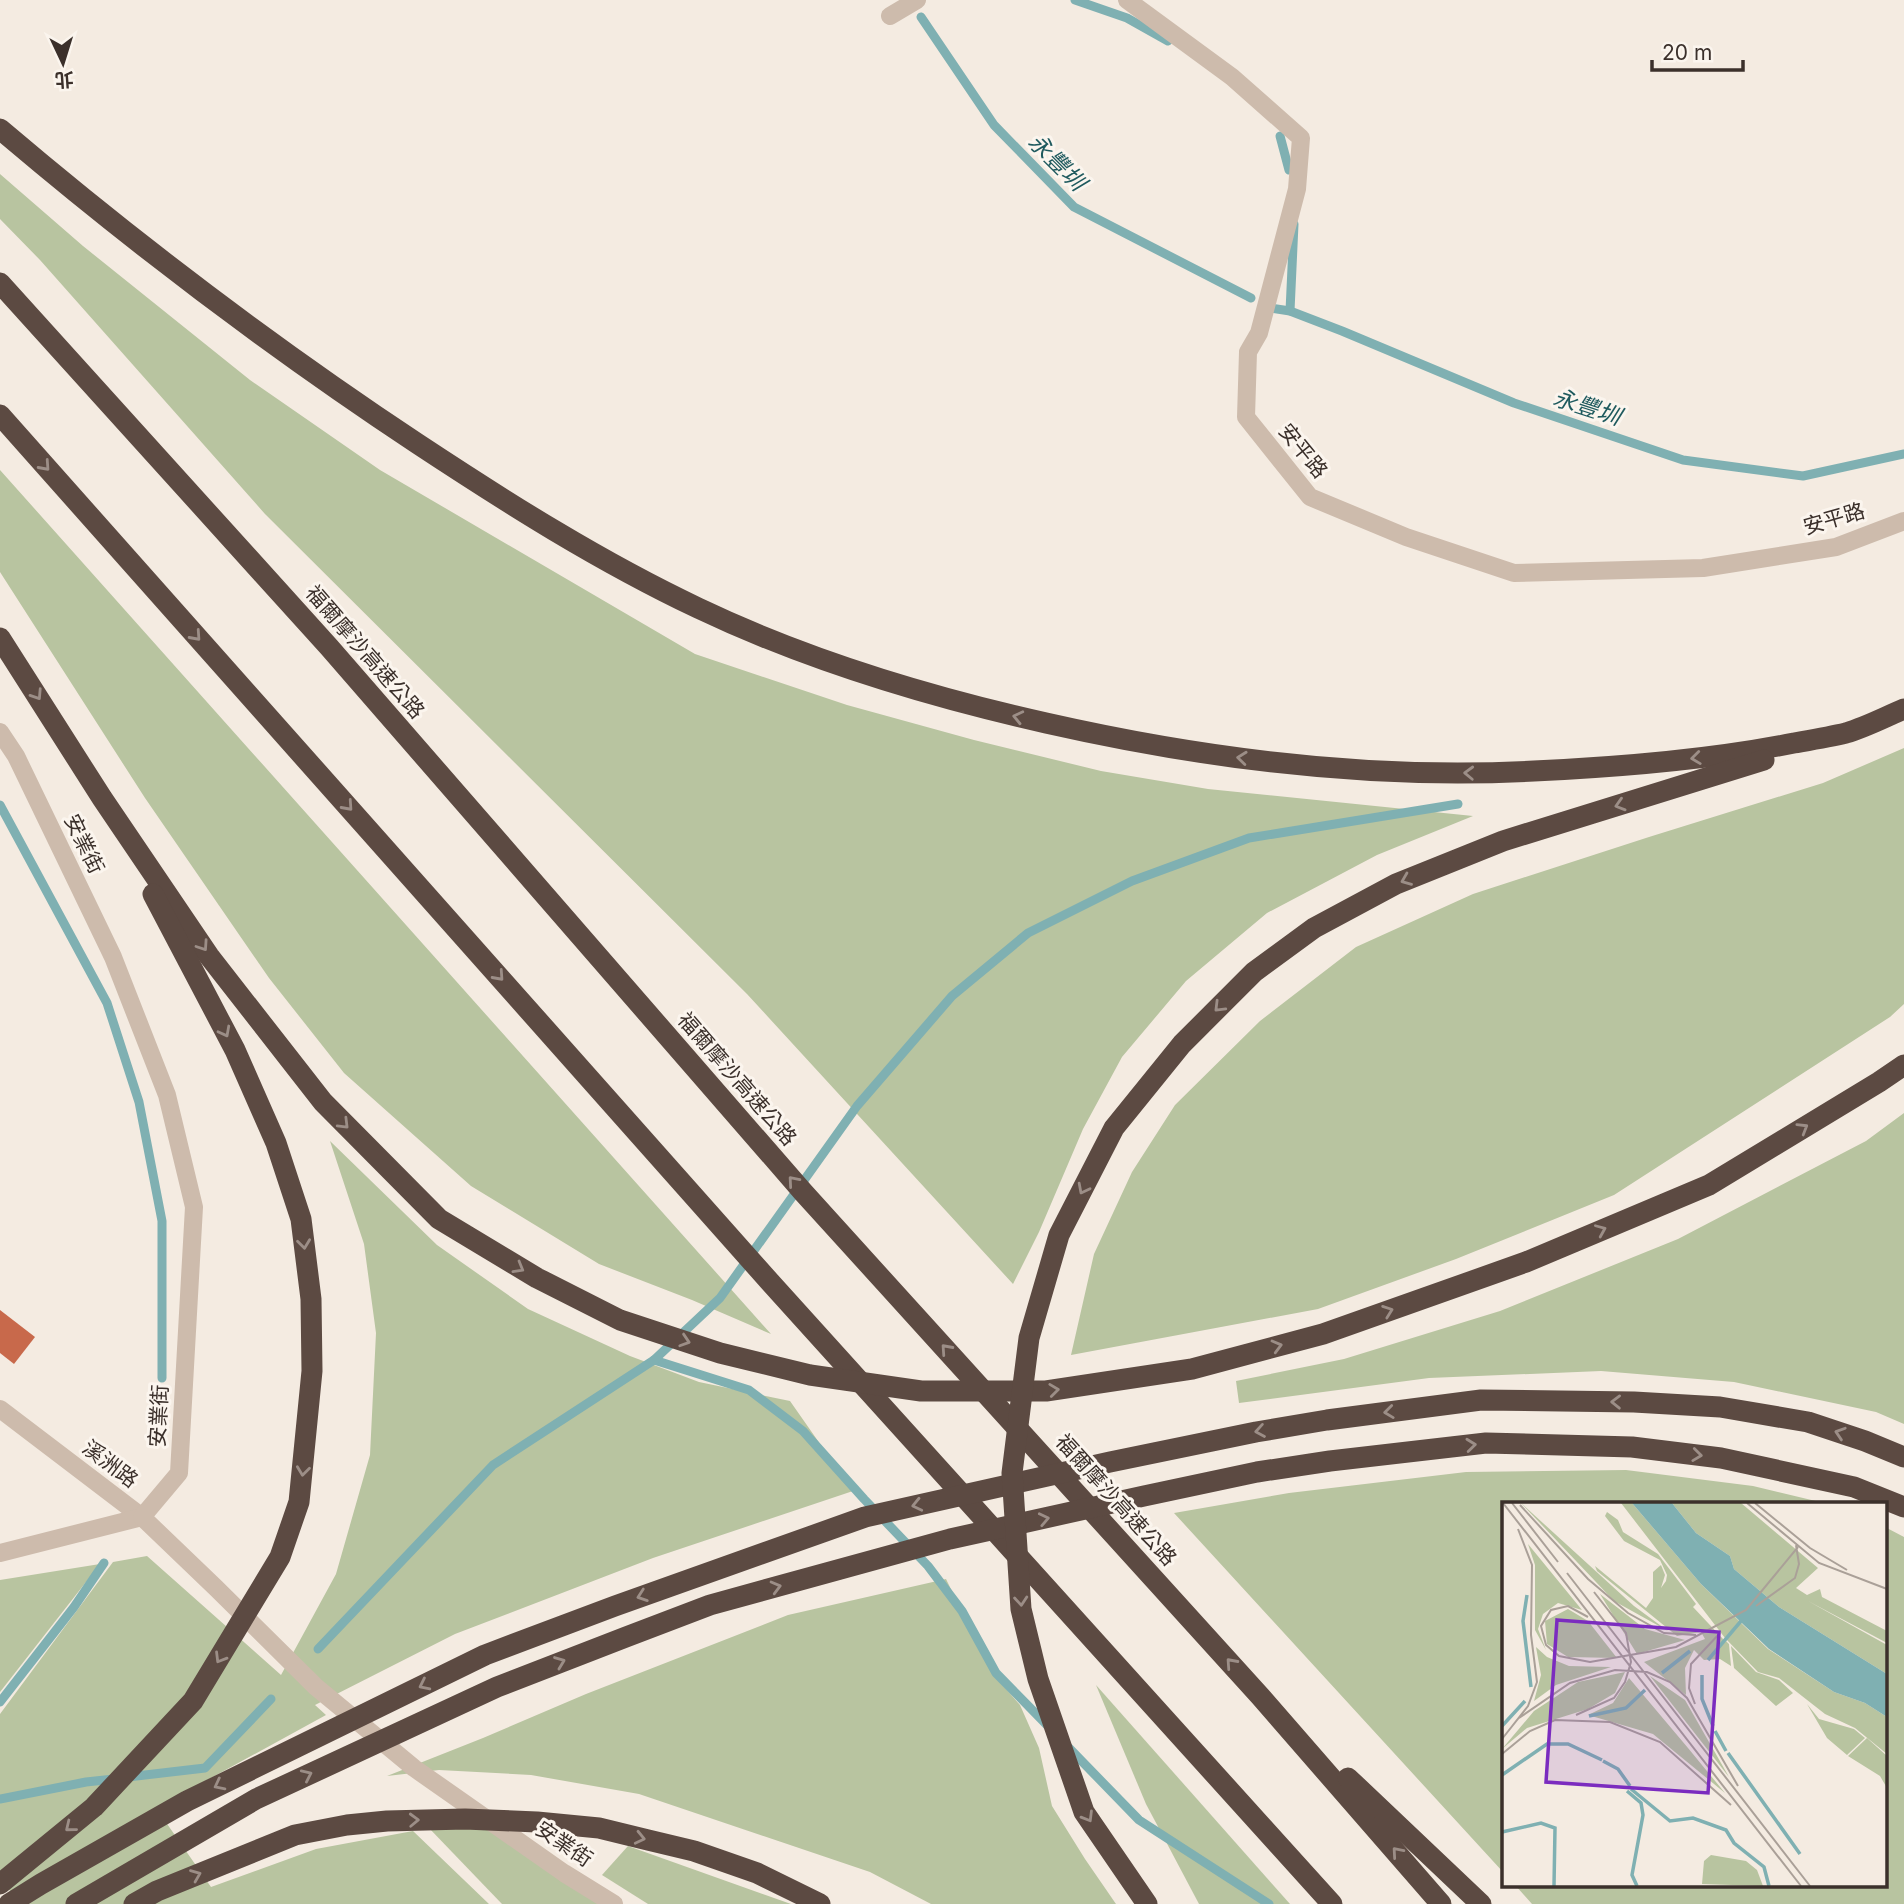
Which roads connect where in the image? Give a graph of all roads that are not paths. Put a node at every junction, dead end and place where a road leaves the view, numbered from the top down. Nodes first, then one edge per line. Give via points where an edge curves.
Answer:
1 (917, 0) edge
2 (1127, 0) edge
3 (890, 16) dead end
4 (0, 128) edge
5 (0, 283) edge
6 (0, 415) edge
7 (1904, 521) edge
8 (0, 638) edge
9 (1904, 709) edge
10 (0, 732) edge
11 (1849, 732) junction
12 (102, 798) junction
13 (1904, 1065) edge
14 (0, 1409) edge
15 (1904, 1457) edge
16 (1904, 1507) edge
17 (142, 1517) junction
18 (0, 1553) edge
19 (1260, 1696) junction
20 (0, 1884) edge
21 (9, 1904) edge
22 (76, 1904) edge
23 (134, 1904) edge
24 (614, 1904) edge
25 (820, 1904) edge
26 (1147, 1904) edge
27 (1332, 1904) edge
28 (1441, 1904) edge
29 (1481, 1904) edge

1 - 3 street
2 - 7 street, 安平路 via 1233,77 1301,138 1297,189 1259,333 1248,352 1246,417 1310,497 1406,537 1514,573 1703,568 1836,547
11 -> 4 highway via 1749,752 1629,766 1483,774 1350,769 1206,754 1106,737 978,708 873,677 700,610 516,509 340,392 134,239
19 -> 5 highway, 福爾摩沙高速公路 via 803,1192 329,647
6 -> 27 highway via 770,1282
8 -> 12 highway
9 - 11 highway
10 - 17 street, 安業街 via 16,756 113,957 167,1095 194,1207 179,1473
11 -> 26 highway via 1503,841 1396,884 1314,928 1254,972 1182,1044 1115,1128 1055,1248 1029,1338 1012,1473 1021,1609 1038,1679 1084,1812
12 -> 13 highway via 209,956 323,1102 439,1219 537,1278 620,1320 720,1353 921,1391 1046,1391 1192,1369 1324,1334 1526,1262 1709,1185
12 -> 20 highway via 235,1051 276,1143 301,1219 311,1299 306,1443 299,1502 280,1557 193,1701 94,1807
14 - 17 street, 溪洲路
15 -> 21 highway via 1808,1422 1720,1407 1481,1400 1256,1432 865,1517 485,1655 187,1801
22 -> 16 highway via 256,1799 497,1687 710,1605 950,1539 1257,1472 1486,1443 1632,1447 1721,1458 1854,1487
17 - 18 street, 溪洲路
17 - 24 street, 安業街 via 316,1687 414,1769
28 -> 19 highway, 福爾摩沙高速公路
19 - 29 highway
23 -> 25 highway via 295,1835 387,1821 465,1819 599,1828 694,1851 757,1873

